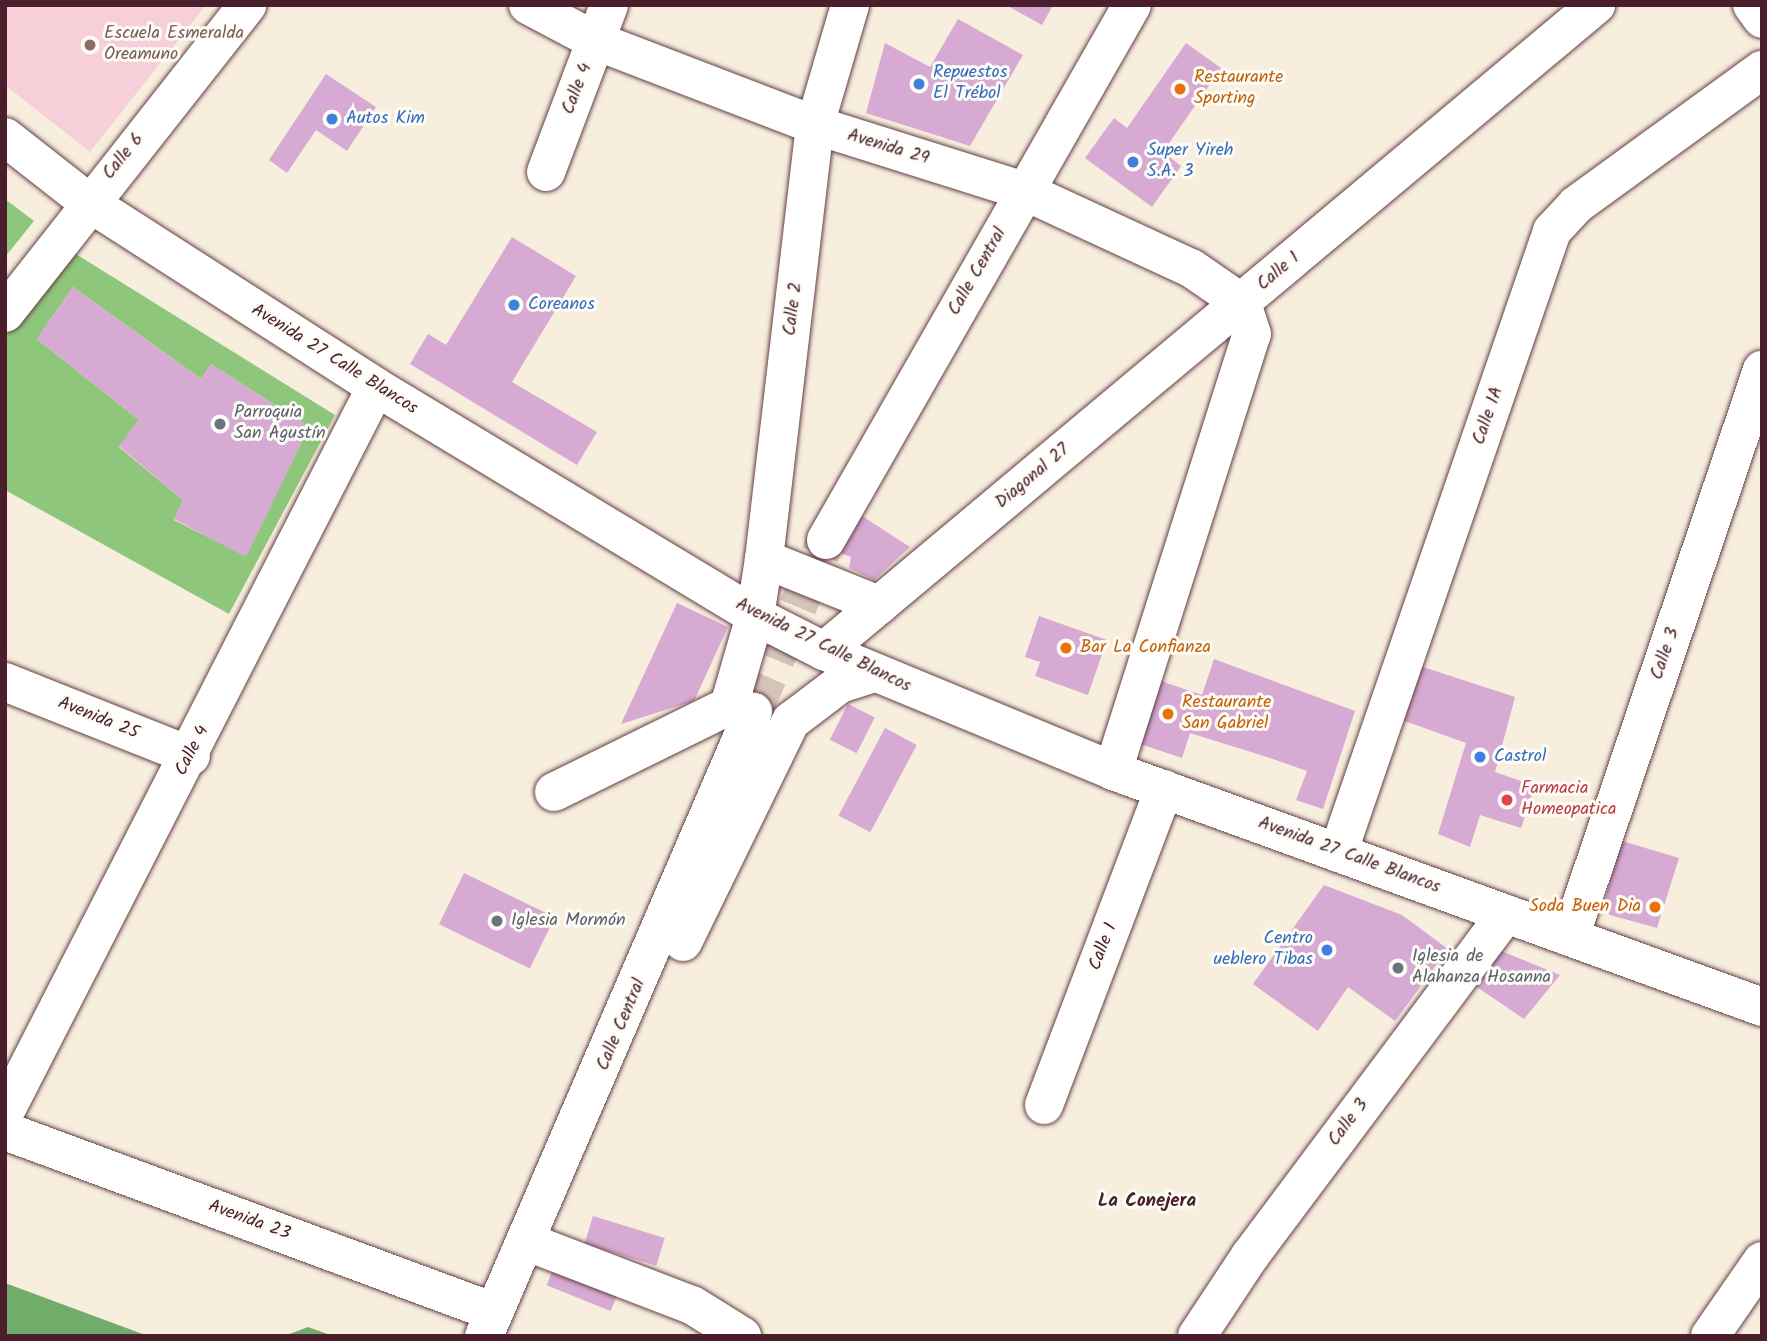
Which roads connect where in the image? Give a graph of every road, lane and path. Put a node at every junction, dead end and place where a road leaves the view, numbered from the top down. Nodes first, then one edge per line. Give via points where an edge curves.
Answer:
1 (247, 5) edge
2 (528, 5) edge
3 (609, 5) edge
4 (850, 5) edge
5 (1132, 5) edge
6 (1595, 5) edge
7 (1752, 5) edge
8 (1762, 19) edge
9 (596, 41) junction
10 (1762, 69) edge
11 (816, 125) junction
12 (5, 137) edge
13 (546, 172) dead end
14 (1024, 191) junction
15 (88, 202) junction
16 (1242, 303) junction
17 (5, 313) edge
18 (1762, 370) edge
19 (376, 387) junction
20 (826, 540) tunnel mouth
21 (764, 559) junction
22 (879, 605) junction
23 (755, 616) junction
24 (824, 651) junction
25 (870, 674) junction
26 (5, 682) edge
27 (741, 709) junction
28 (191, 756) junction
29 (1113, 771) junction
30 (1164, 789) junction
31 (554, 792) dead end
32 (1338, 853) junction
33 (1506, 914) junction
34 (1570, 937) junction
35 (1762, 1007) edge
36 (1044, 1105) dead end
37 (5, 1112) edge
38 (5, 1130) edge
39 (557, 1175) junction
40 (525, 1241) junction
41 (1762, 1261) edge
42 (489, 1324) edge
43 (742, 1336) edge
44 (1197, 1336) edge
45 (1710, 1336) edge

1 - 15 street, Calle 6
2 - 9 street, Avenida 29
3 - 9 street, Calle 4
4 - 11 street, Calle 2
5 - 14 street, Calle Central
6 - 16 street, Calle 1
7 - 8 street
9 - 11 street, Avenida 29
9 - 13 street, Calle 4
10 - 32 street, Calle 1A via 1576,205 1552,231
11 - 14 street, Avenida 29
11 - 21 street, Calle 2
12 - 15 street, Avenida 27 Calle Blancos
14 - 16 street, Avenida 29 via 1191,268
14 - 20 street, Calle Central
15 - 17 street, Calle 6
15 - 19 street, Avenida 27 Calle Blancos
16 - 22 street, Diagonal 27
16 - 29 street, Calle 1 via 1252,334
18 - 34 street, Calle 3
19 - 23 street, Avenida 27 Calle Blancos
19 - 28 street, Calle 4
21 - 22 street
21 - 23 street, Calle 2
22 - 24 street, Diagonal 27
23 - 24 street, Avenida 27 Calle Blancos
23 - 27 street, Calle Central
24 - 25 street, Avenida 27 Calle Blancos
25 - 29 street, Avenida 27 Calle Blancos
25 - 39 street via 840,684 790,721 699,911
26 - 28 street, Avenida 25
27 - 31 street
27 - 39 street, Calle Central
28 - 37 street, Calle 4
29 - 30 street, Avenida 27 Calle Blancos
30 - 32 street, Avenida 27 Calle Blancos
30 - 36 street, Calle 1
32 - 33 street, Avenida 27 Calle Blancos
33 - 34 street, Avenida 27 Calle Blancos
33 - 44 street, Calle 3 via 1250,1256
34 - 35 street, Avenida 27 Calle Blancos
38 - 42 street, Avenida 23
39 - 40 street, Calle Central
40 - 42 street, Calle Central
40 - 43 street via 692,1305
41 - 45 street

